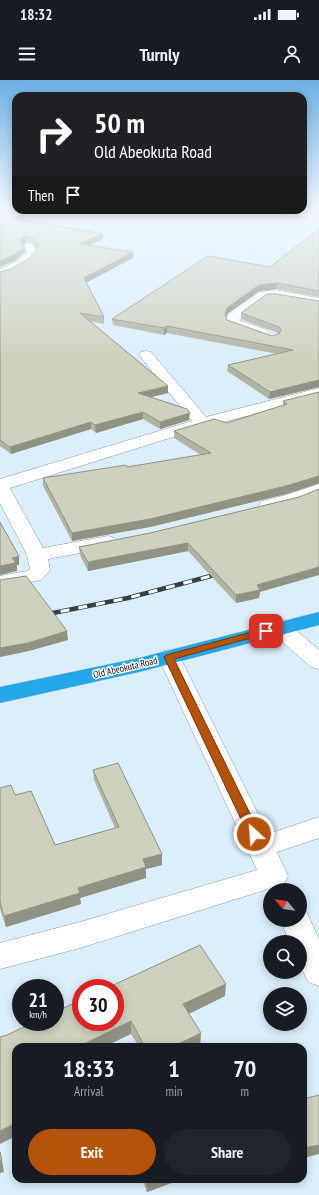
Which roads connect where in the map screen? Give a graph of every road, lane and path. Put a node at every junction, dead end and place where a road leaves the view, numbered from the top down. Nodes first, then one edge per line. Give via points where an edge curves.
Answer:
1 (25, 260) edge
2 (0, 274) edge
3 (319, 302) edge
4 (272, 336) edge
5 (146, 355) dead end
6 (319, 392) edge
7 (202, 423) junction
8 (0, 485) edge
9 (319, 489) edge
10 (254, 508) edge
11 (127, 538) edge
12 (37, 555) junction
13 (0, 582) edge
14 (319, 618) edge
15 (280, 628) junction
16 (169, 657) junction
17 (319, 662) edge
18 (0, 694) edge
19 (319, 827) edge
20 (260, 847) junction
21 (277, 883) edge
22 (263, 887) edge
23 (298, 927) edge
24 (0, 956) edge
25 (319, 972) edge

1 - 2 street
3 - 4 street via 276,294 263,295 233,317 232,322
5 - 7 street
6 - 7 street
7 - 8 street
8 - 12 street
9 - 10 street via 292,499
11 - 12 street
12 - 13 street via 40,570 34,576
14 - 15 highway, Old Abeokuta Road
15 - 16 highway, Old Abeokuta Road
15 - 17 street
16 - 18 highway, Old Abeokuta Road
16 - 20 street
19 - 20 street
20 - 21 street
22 - 24 street
23 - 25 street

